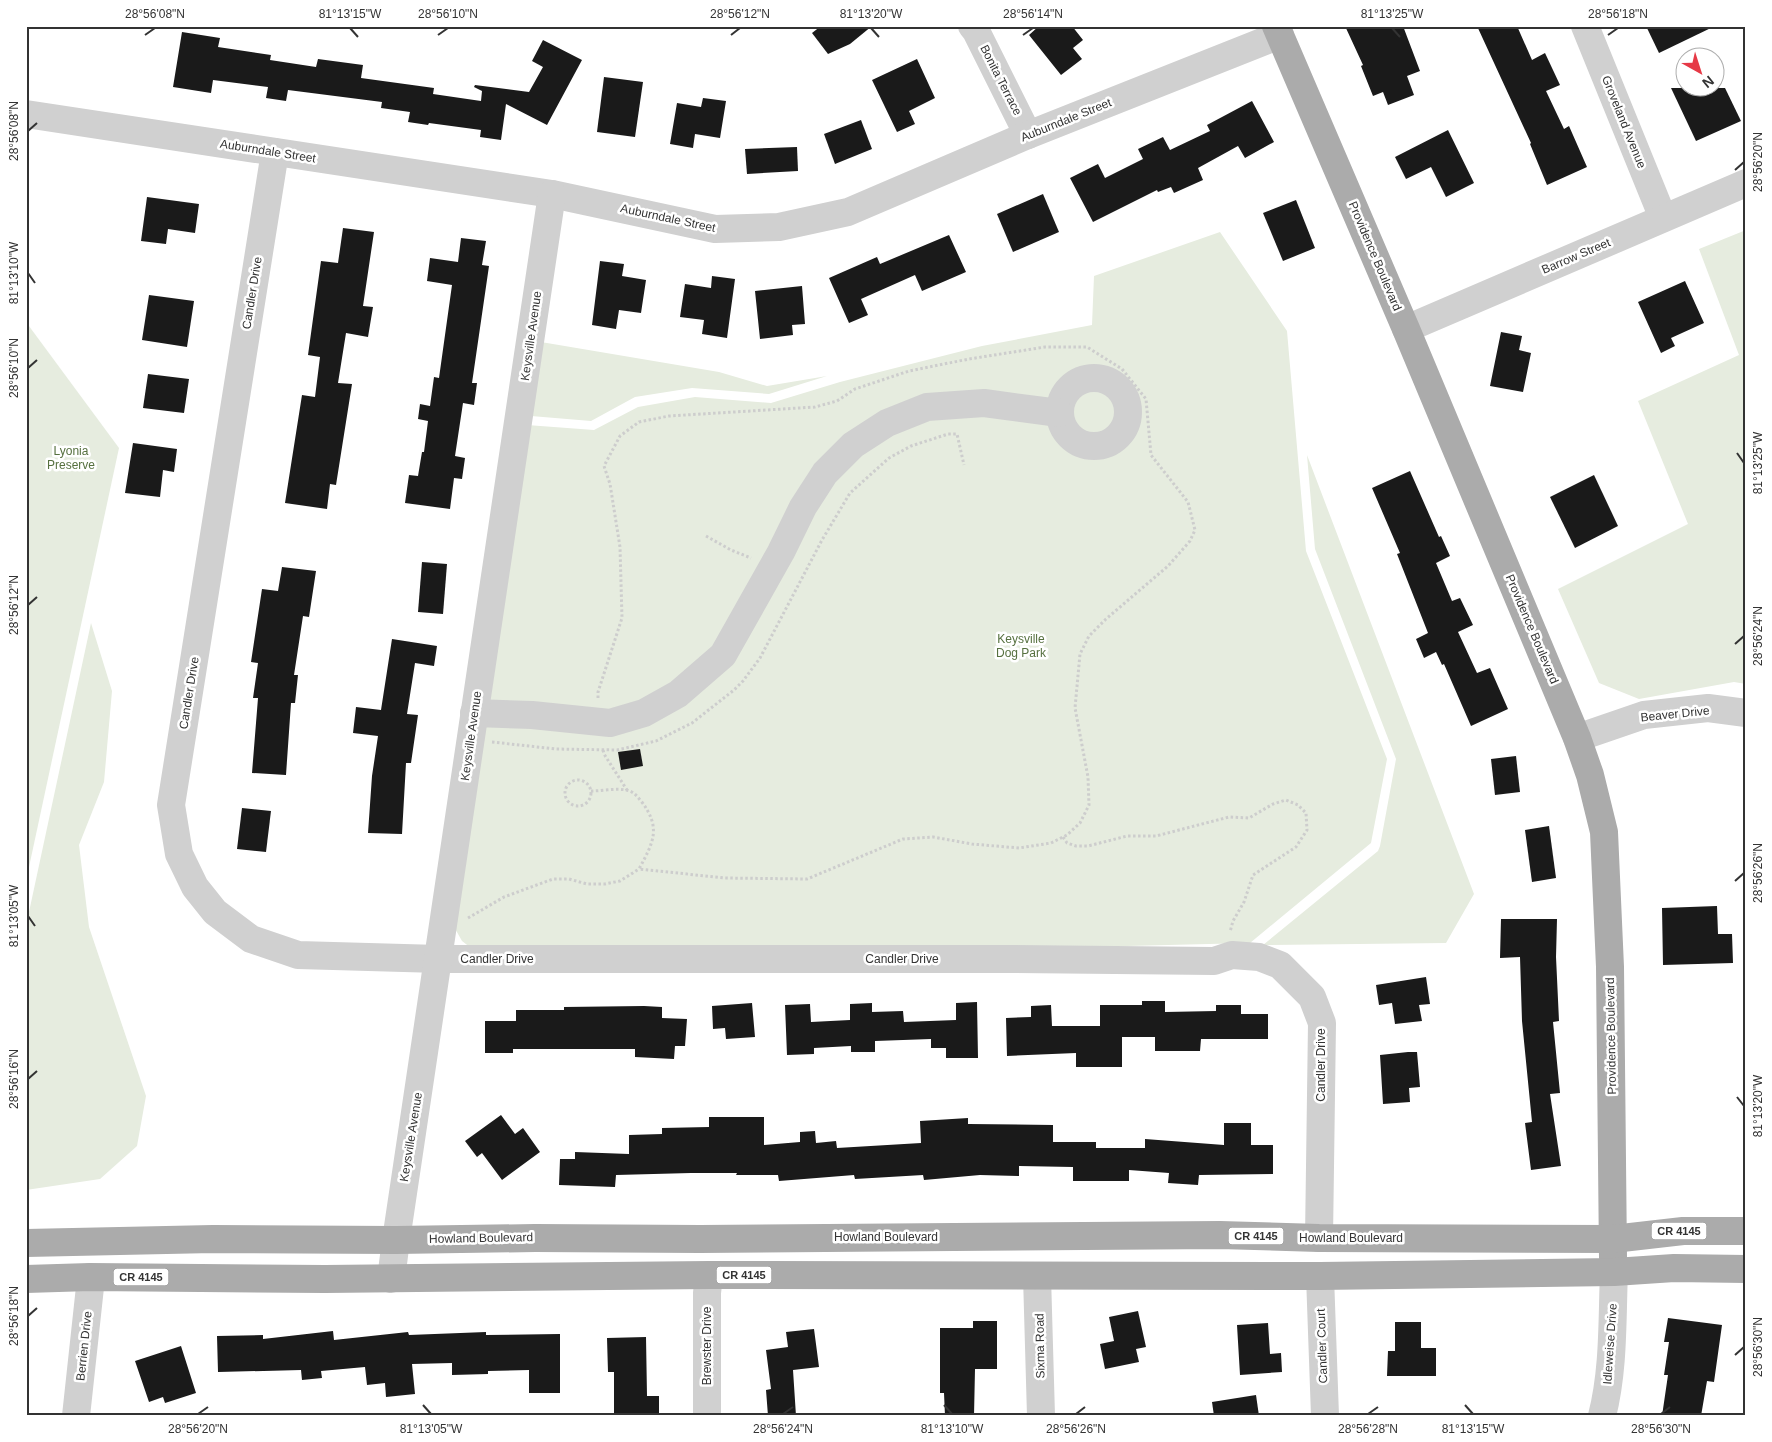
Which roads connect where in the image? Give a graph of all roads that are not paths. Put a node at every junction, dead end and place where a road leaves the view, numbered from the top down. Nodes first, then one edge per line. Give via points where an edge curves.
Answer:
1 (972, 26) edge
2 (1585, 26) edge
3 (1278, 31) edge
4 (26, 114) edge
5 (1028, 135) junction
6 (274, 152) junction
7 (1746, 182) edge
8 (552, 194) junction
9 (1663, 218) junction
10 (1406, 329) junction
11 (1059, 413) dead end
12 (474, 713) junction
13 (1746, 713) edge
14 (1577, 738) junction
15 (438, 959) junction
16 (1746, 1230) edge
17 (1319, 1238) junction
18 (1613, 1238) junction
19 (396, 1240) junction
20 (26, 1243) edge
21 (1746, 1269) edge
22 (1614, 1272) junction
23 (709, 1275) junction
24 (1037, 1276) junction
25 (1320, 1276) junction
26 (90, 1277) junction
27 (26, 1279) edge
28 (391, 1279) junction
29 (76, 1416) edge
30 (707, 1416) edge
31 (1042, 1416) edge
32 (1325, 1416) edge
33 (1602, 1416) edge

1 - 5 street, Bonita Terrace
2 - 9 street, Groveland Avenue
3 - 5 street, Auburndale Street
3 - 10 main road, Providence Boulevard
4 - 6 street, Auburndale Street
5 - 8 street, Auburndale Street via 848,212 780,227 715,229
6 - 8 street, Auburndale Street
6 - 15 street, Candler Drive via 171,805 179,854 195,887 215,912 251,939 298,955
7 - 9 street, Barrow Street
8 - 12 street, Keysville Avenue
9 - 10 street, Barrow Street
10 - 14 main road, Providence Boulevard
11 - 12 street via 984,402 927,407 887,423 853,445 825,473 803,507 723,655 678,694 644,713 610,723
12 - 15 street, Keysville Avenue
13 - 14 street, Beaver Drive via 1708,708 1644,715
14 - 18 main road, Providence Boulevard via 1604,832 1610,967
15 - 17 street, Candler Drive via 1214,961 1232,955 1260,957 1280,965 1312,998 1322,1023
15 - 19 street, Keysville Avenue
16 - 18 main road, Howland Boulevard / CR 4145 via 1682,1231
17 - 18 main road, Howland Boulevard / CR 4145
17 - 19 main road, Howland Boulevard / CR 4145 via 1220,1235
18 - 22 main road, Providence Boulevard
19 - 20 main road, Howland Boulevard / CR 4145
19 - 28 street, Keysville Avenue
21 - 22 main road, CR 4145 via 1674,1268
22 - 25 main road, CR 4145
22 - 33 street, Idleweise Drive via 1612,1340
23 - 24 main road, CR 4145
23 - 28 main road, CR 4145
23 - 30 street, Brewster Drive
24 - 25 main road, CR 4145
24 - 31 street, Sixma Road
25 - 32 street, Candler Court
26 - 27 main road, CR 4145
26 - 28 main road, CR 4145
26 - 29 street, Berrien Drive

